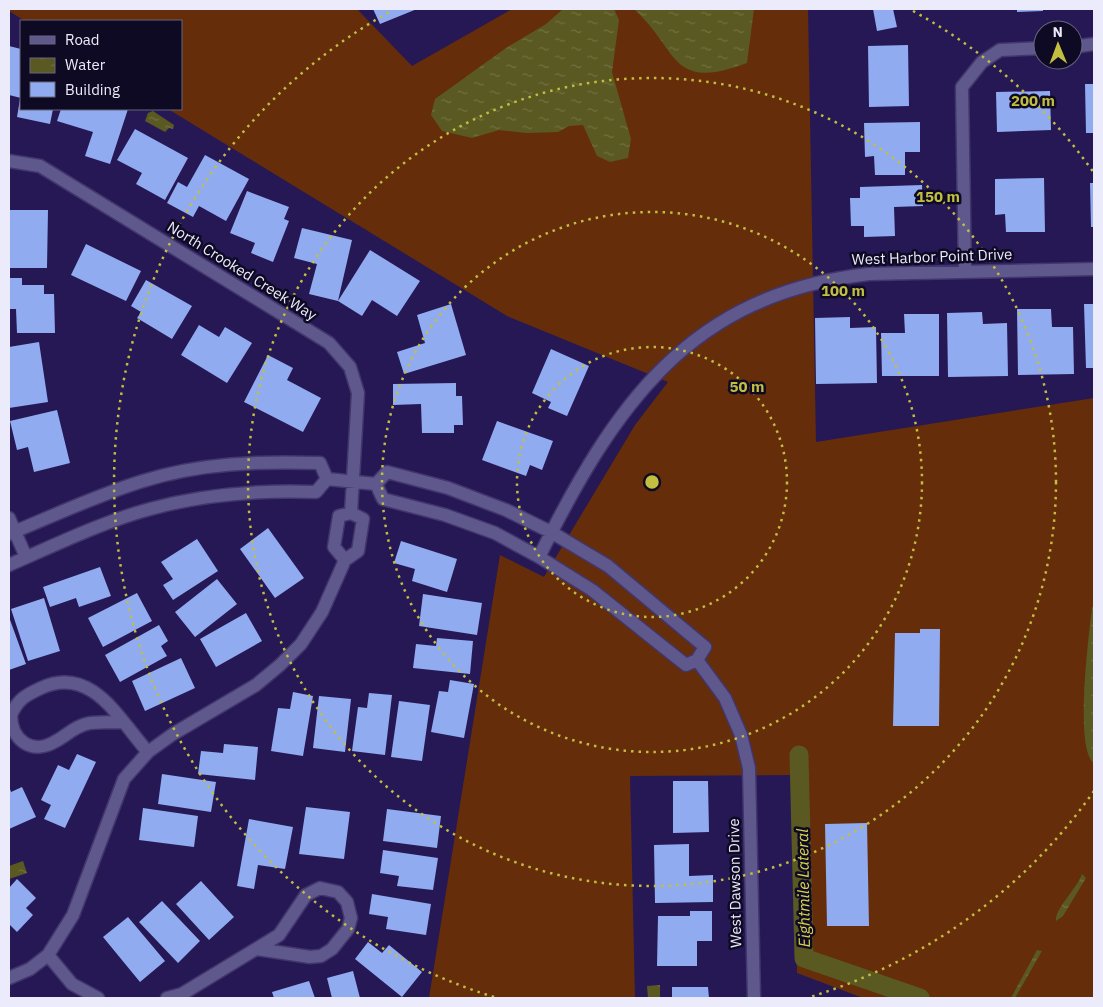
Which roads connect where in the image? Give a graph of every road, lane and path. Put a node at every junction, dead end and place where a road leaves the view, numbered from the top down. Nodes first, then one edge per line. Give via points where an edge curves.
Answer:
1 (1033, 48) edge
2 (9, 160) edge
3 (1094, 269) edge
4 (965, 272) junction
5 (327, 479) junction
6 (353, 481) junction
7 (376, 484) junction
8 (351, 513) junction
9 (9, 518) edge
10 (551, 532) junction
11 (12, 533) edge
12 (539, 556) junction
13 (26, 557) junction
14 (344, 560) junction
15 (9, 565) edge
16 (698, 660) junction
17 (122, 722) junction
18 (148, 752) junction
19 (257, 949) junction
20 (48, 955) junction
21 (9, 978) edge
22 (98, 998) edge
23 (167, 998) edge
24 (754, 998) edge

1 - 4 street via 1000,50 982,62 962,87
2 - 6 street, North Crooked Creek Way via 40,166 329,343 350,367 358,393
3 - 4 street, West Harbor Point Drive
4 - 10 street, West Harbor Point Drive via 869,274 818,282 763,299 718,322 668,361 626,408
5 - 6 street
5 - 11 street via 320,463 212,466 144,480
5 - 13 street via 316,492 247,493 151,509
6 - 7 street
6 - 8 street, North Crooked Creek Way
7 - 10 street via 387,472 448,488 506,510
7 - 12 street via 383,499 445,515 495,533
8 - 14 street via 339,516 334,547
8 - 14 street via 363,520 358,551
9 - 11 street
10 - 12 street, West Harbor Point Drive
10 - 16 street via 608,566 688,631 705,647
11 - 13 street
12 - 16 street via 592,590 686,664
13 - 15 street
14 - 18 street via 322,612 300,644 280,665 256,685
16 - 24 street, West Dawson Drive via 725,698 741,735 748,768
17 - 17 street via 105,699 89,687 76,683 48,685 22,697 11,715 14,734 20,742 31,747 56,742 76,727 88,723
17 - 18 street
18 - 20 street via 124,780 73,915
19 - 19 street via 321,956 332,949 348,929 351,918 347,902 338,892 320,888 306,895 279,935
19 - 23 street via 182,994
20 - 21 street via 30,969
20 - 22 street via 72,984

